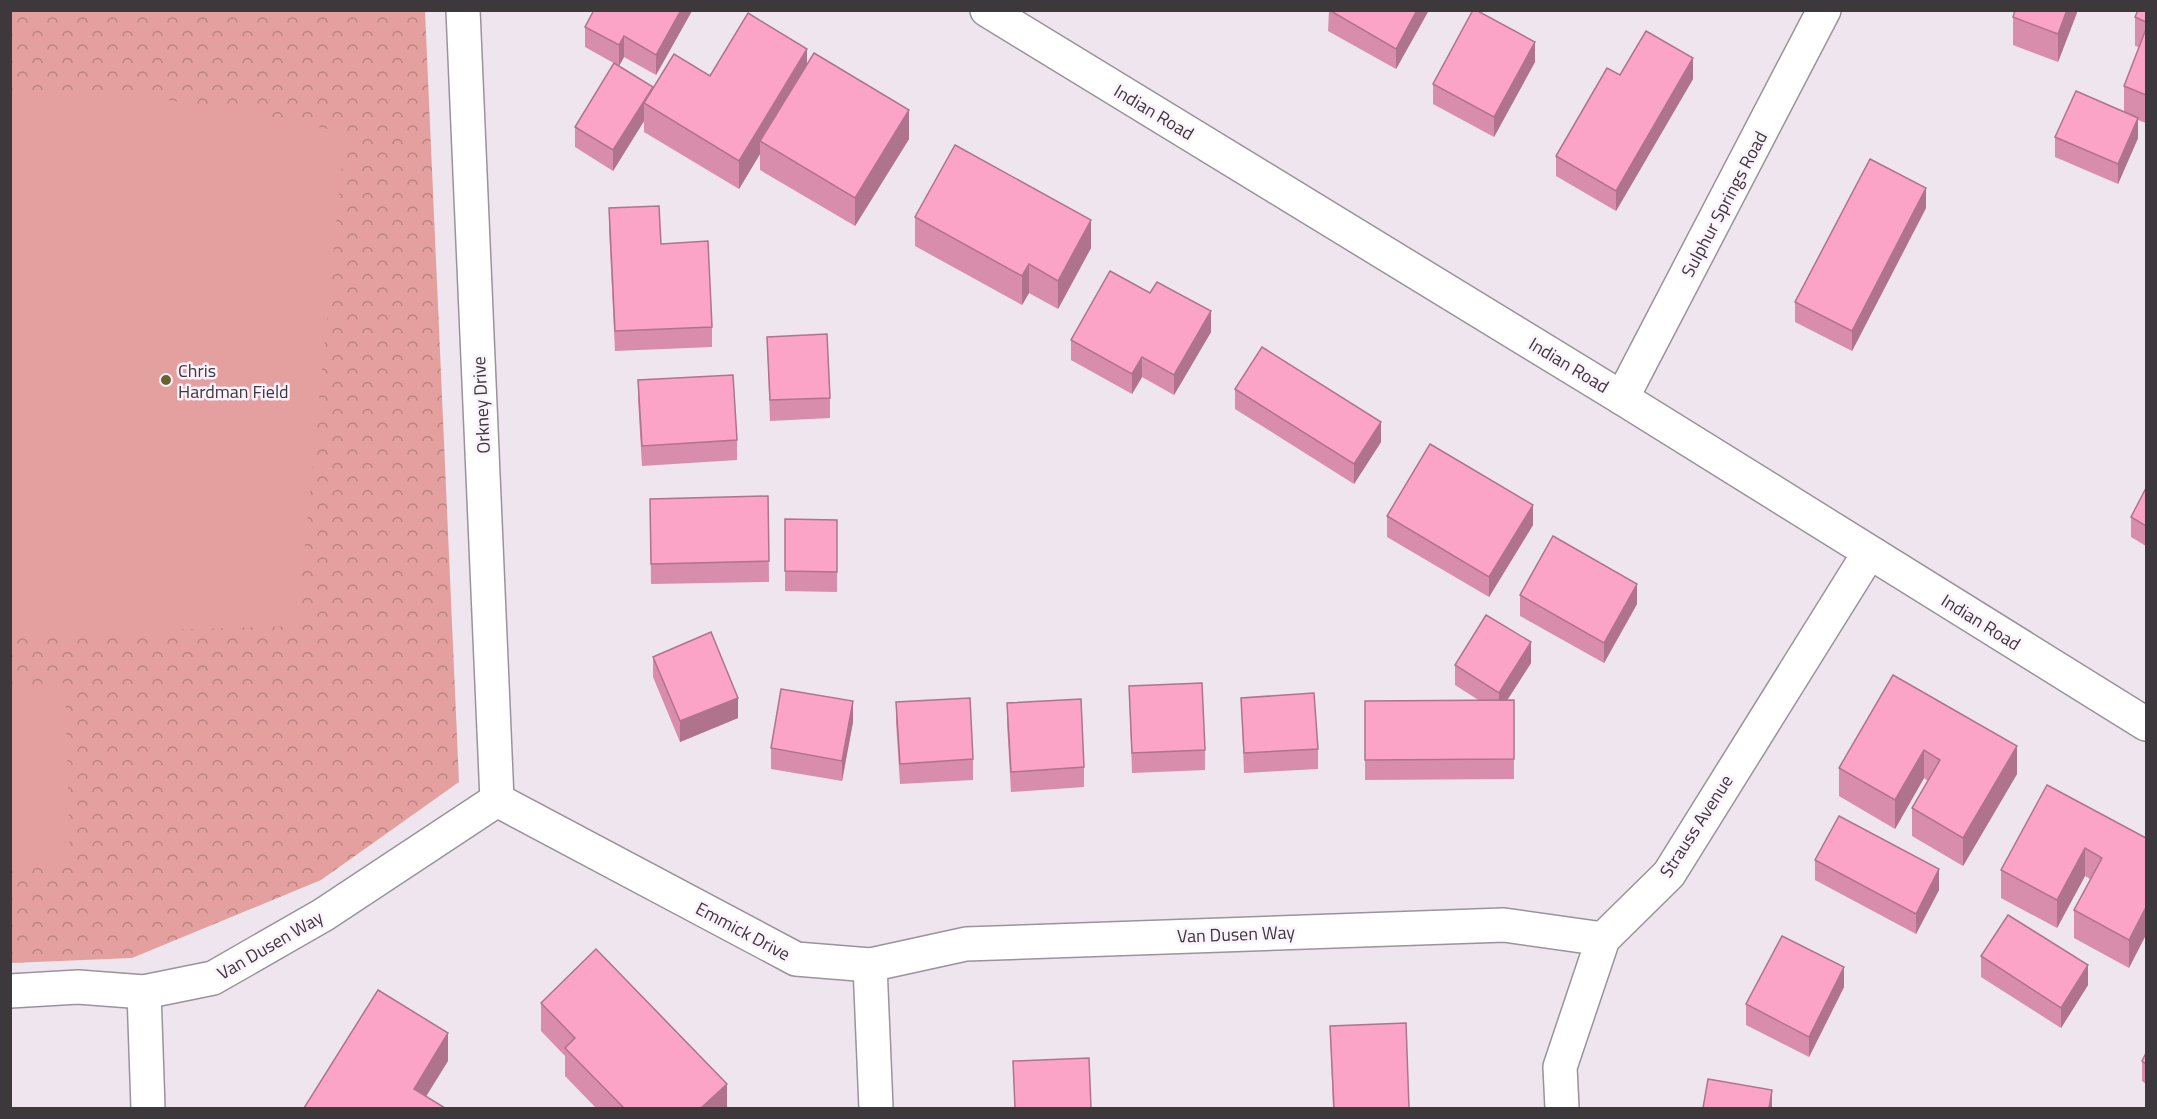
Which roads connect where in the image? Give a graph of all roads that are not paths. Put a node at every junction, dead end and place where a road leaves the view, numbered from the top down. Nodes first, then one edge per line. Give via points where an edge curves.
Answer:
1 (463, 10) edge
2 (987, 10) edge
3 (1824, 10) edge
4 (1623, 398) junction
5 (1869, 553) junction
6 (2146, 724) edge
7 (497, 800) junction
8 (1603, 939) junction
9 (870, 965) junction
10 (10, 991) edge
11 (144, 992) junction
12 (148, 1108) edge
13 (876, 1108) edge
14 (1562, 1108) edge

1 - 7 street, Orkney Drive
2 - 4 street, Indian Road
3 - 4 street, Sulphur Springs Road
4 - 5 street, Indian Road
5 - 6 street, Indian Road
5 - 8 street, Strauss Avenue via 1669,874
7 - 9 street, Emmick Drive via 796,959
7 - 11 street, Van Dusen Way via 323,915 213,978
8 - 9 street, Van Dusen Way via 1504,925 966,944
8 - 14 street, Strauss Avenue via 1560,1067
9 - 13 street
10 - 11 street, Van Dusen Way via 78,987
11 - 12 street

